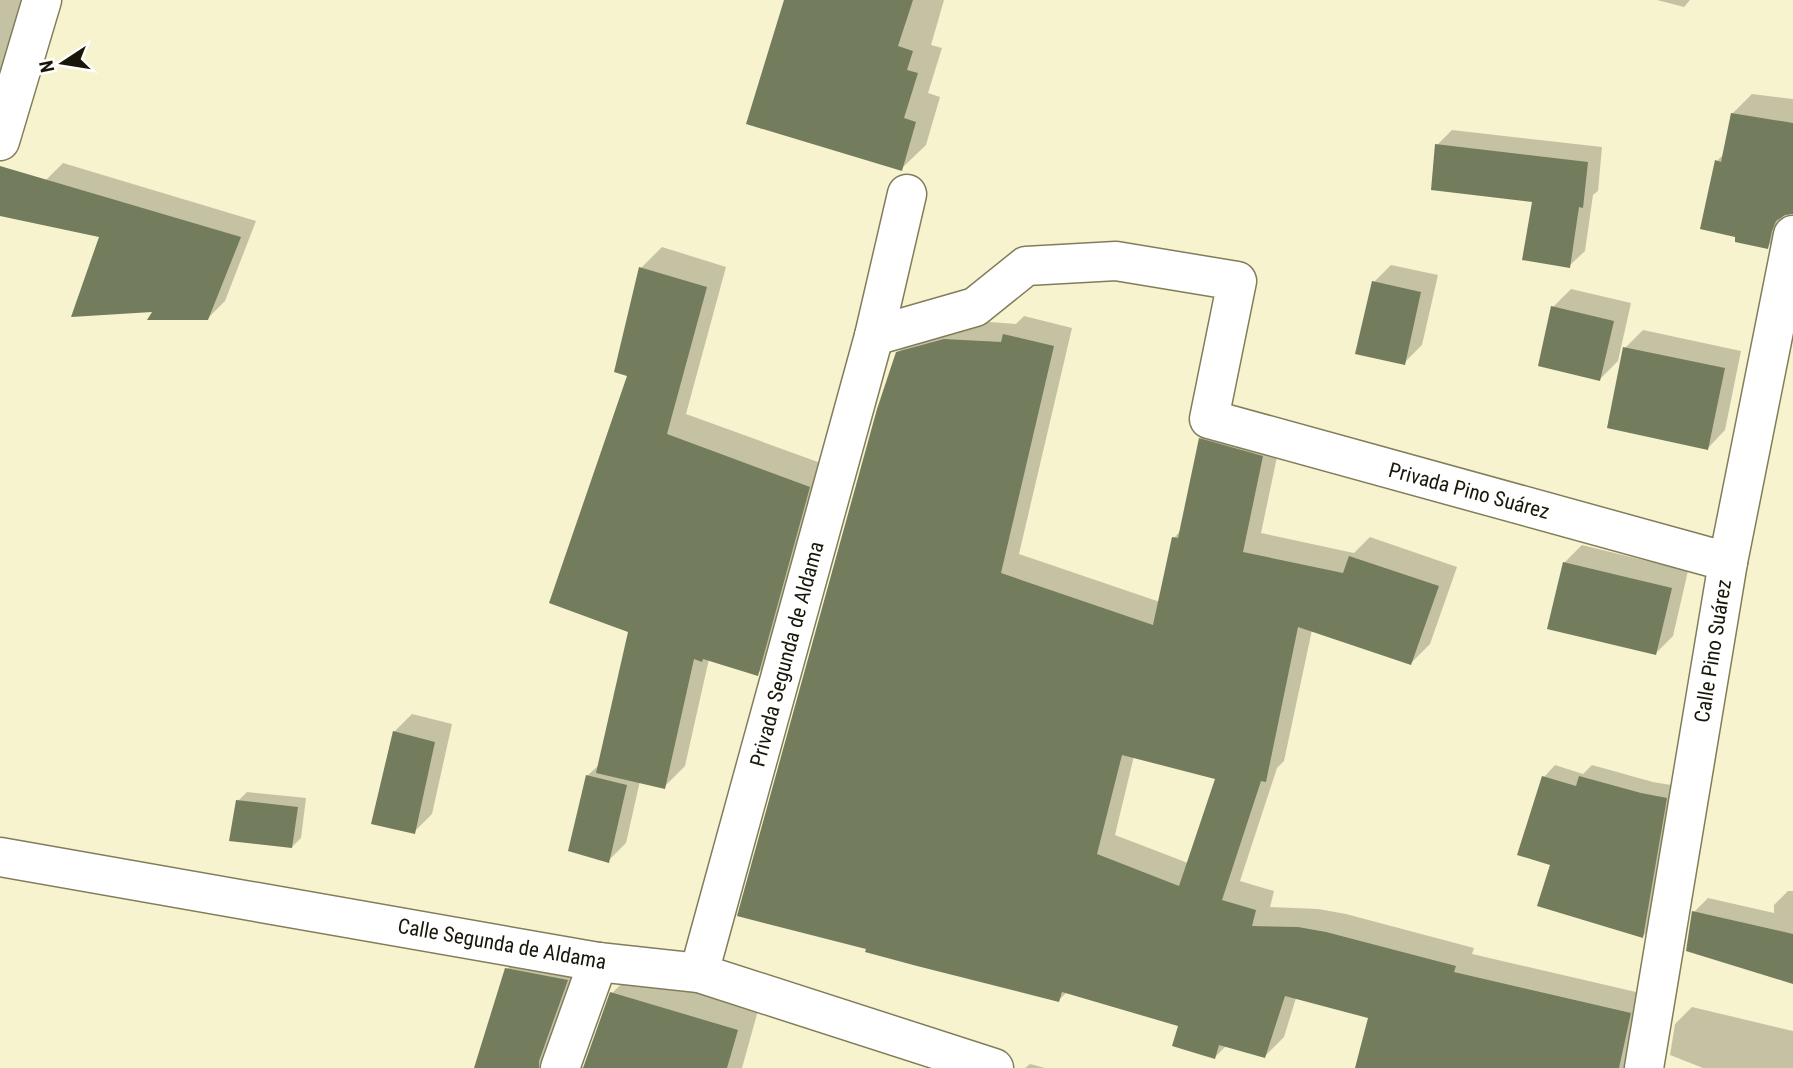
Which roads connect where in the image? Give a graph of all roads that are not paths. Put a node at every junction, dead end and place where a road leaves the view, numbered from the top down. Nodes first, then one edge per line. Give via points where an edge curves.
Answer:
1 (42, 0) edge
2 (0, 141) edge
3 (907, 194) dead end
4 (1793, 235) edge
5 (874, 336) junction
6 (1728, 562) junction
7 (0, 857) edge
8 (598, 962) junction
9 (699, 973) junction
10 (560, 1068) edge
11 (994, 1068) edge
12 (1644, 1068) edge

1 - 2 street
3 - 5 street, Privada Segunda de Aldama
4 - 6 street, Calle Pino Suárez
5 - 6 street, Privada Pino Suárez via 975,307 1026,266 1116,261 1237,281 1209,419
5 - 9 street, Privada Segunda de Aldama
6 - 12 street, Calle Pino Suárez
7 - 8 street, Calle Segunda de Aldama
8 - 9 street, Calle Segunda de Aldama
8 - 10 street
9 - 11 street, Calle Segunda de Aldama

